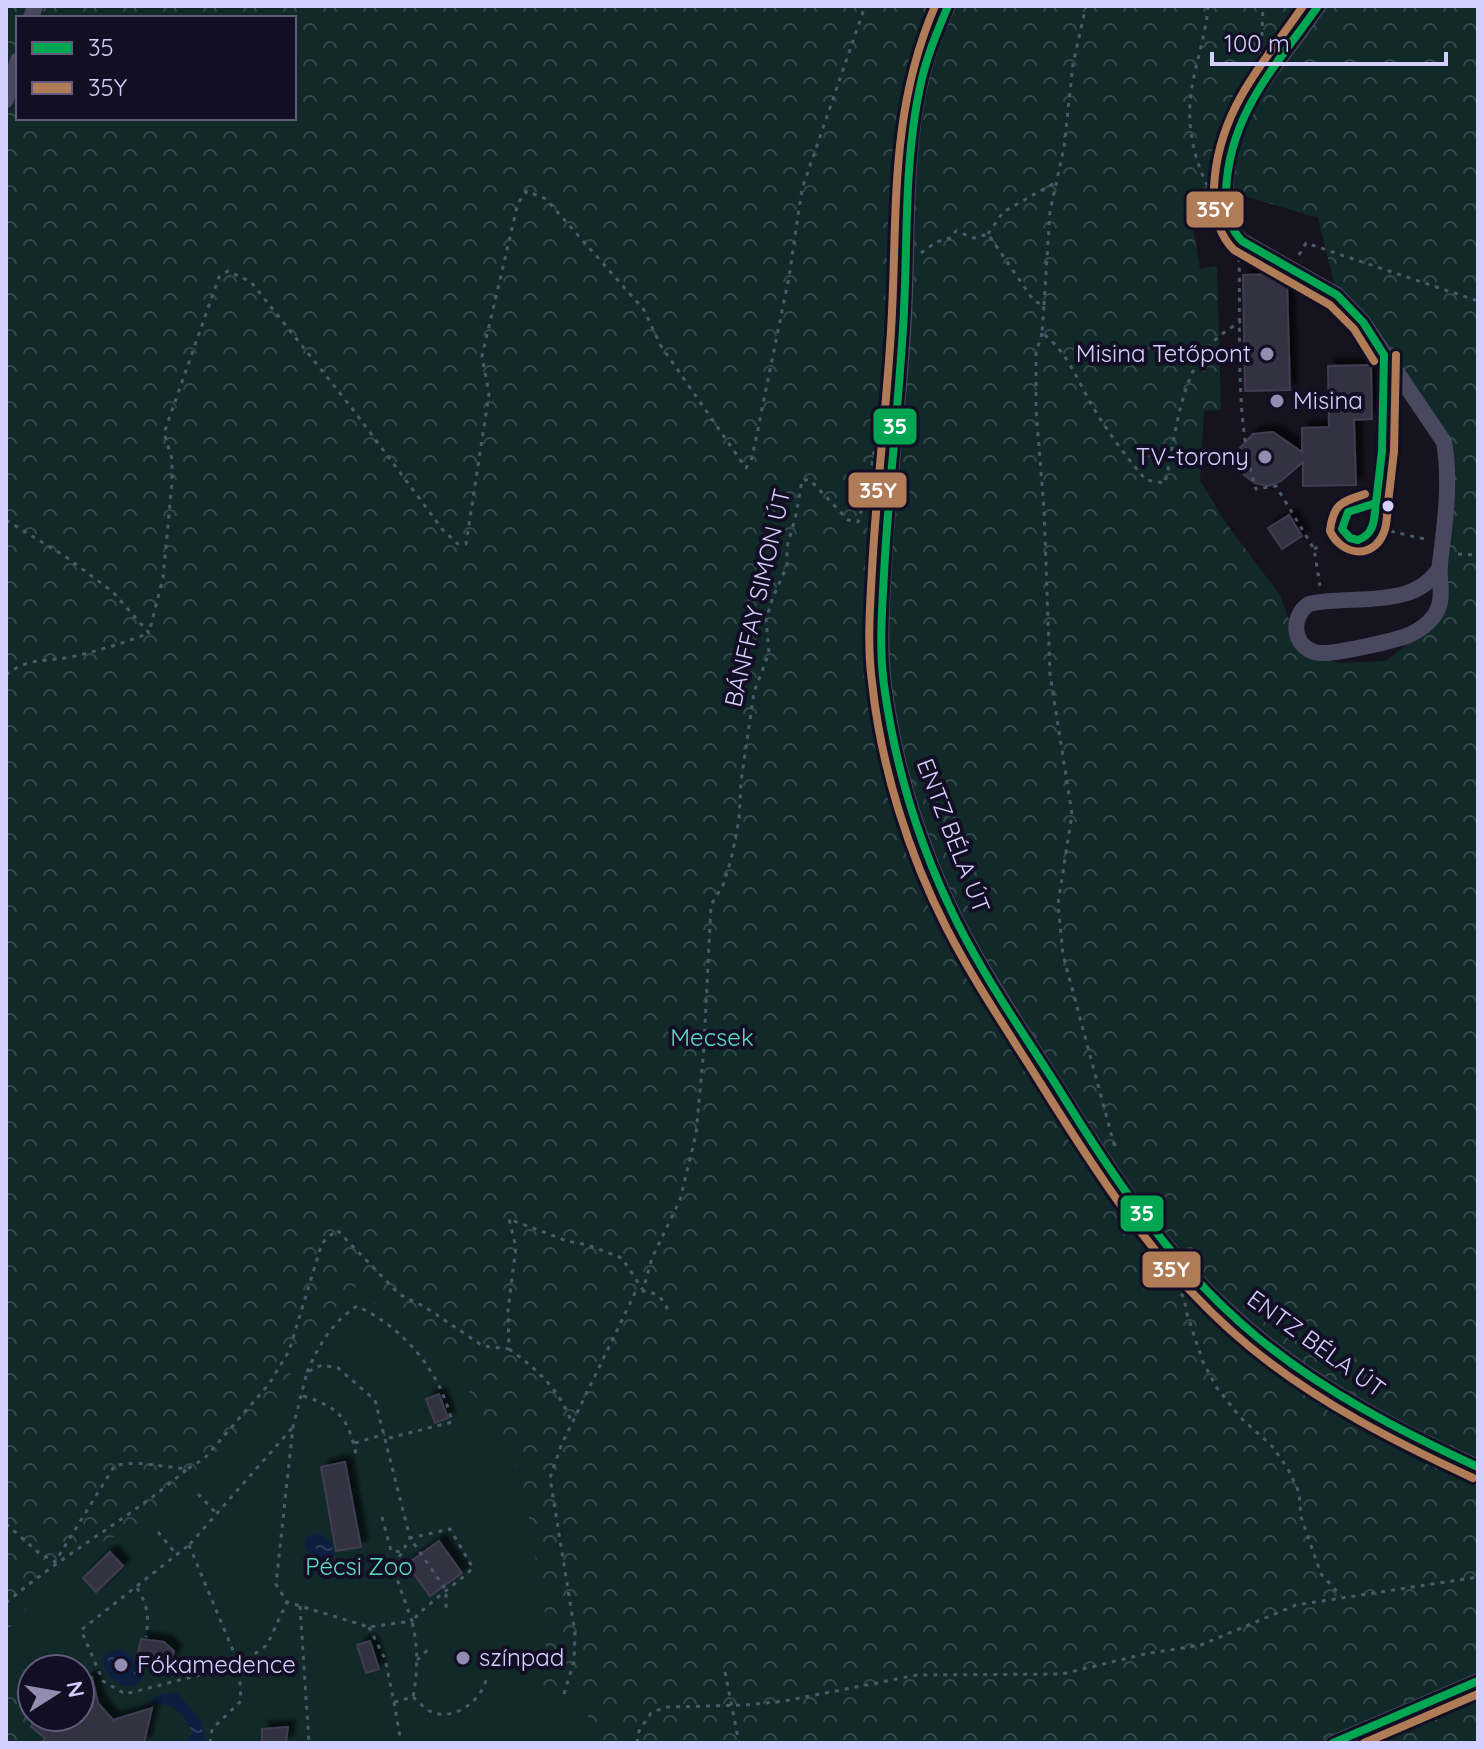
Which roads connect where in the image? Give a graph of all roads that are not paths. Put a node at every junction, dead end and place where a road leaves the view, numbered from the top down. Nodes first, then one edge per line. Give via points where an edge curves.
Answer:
1 (948, 6) edge
2 (1318, 6) edge
3 (16, 67) edge
4 (6, 100) edge
5 (1384, 355) junction
6 (1376, 503) junction
7 (1373, 527) junction
8 (1368, 544) dead end
9 (1440, 567) junction
10 (1478, 1467) edge
11 (1478, 1681) edge
12 (1333, 1743) edge

1 - 10 street, ENTZ BÉLA ÚT via 919,85 911,156 880,629 895,746 932,863 972,950 1147,1224 1224,1307 1288,1360 1379,1419
2 - 5 street via 1251,99 1233,144 1227,212 1234,235 1337,295
3 - 4 street
5 - 6 lane
5 - 9 street via 1444,442 1448,462
6 - 7 lane
6 - 7 lane via 1348,512 1342,529 1357,542
7 - 8 lane
9 - 9 street via 1433,580 1407,594 1309,604 1297,615 1301,642 1322,653 1396,639 1423,627 1434,616 1442,592
11 - 12 street

